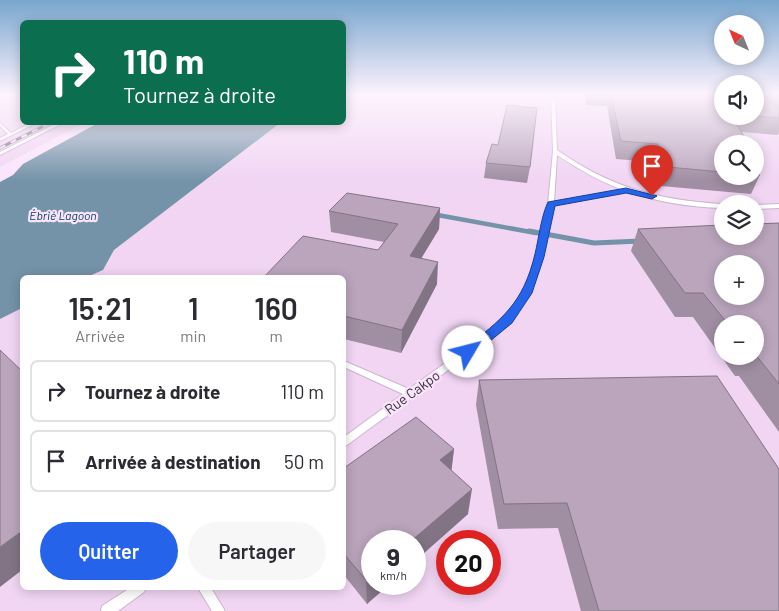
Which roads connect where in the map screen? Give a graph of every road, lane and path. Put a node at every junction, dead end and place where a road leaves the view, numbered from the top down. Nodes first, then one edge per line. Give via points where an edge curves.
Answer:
1 (0, 124) edge
2 (554, 124) edge
3 (30, 125) edge
4 (57, 125) edge
5 (11, 135) junction
6 (0, 140) edge
7 (555, 151) junction
8 (0, 154) edge
9 (626, 191) junction
10 (551, 204) junction
11 (714, 205) edge
12 (779, 206) edge
13 (764, 207) edge
14 (346, 365) edge
15 (411, 394) junction
16 (346, 441) edge
17 (137, 590) edge
18 (205, 590) edge
19 (107, 611) edge
20 (219, 611) edge

1 - 5 lane
2 - 7 lane, Rue Cakpo
3 - 5 lane
4 - 8 lane
5 - 6 lane
7 - 9 lane via 576,167
7 - 10 lane, Rue Cakpo
9 - 10 lane
9 - 11 lane
10 - 15 lane, Rue Cakpo via 527,293 507,321
12 - 13 lane
14 - 15 lane
15 - 16 lane, Rue Cakpo
17 - 19 lane
18 - 20 lane

